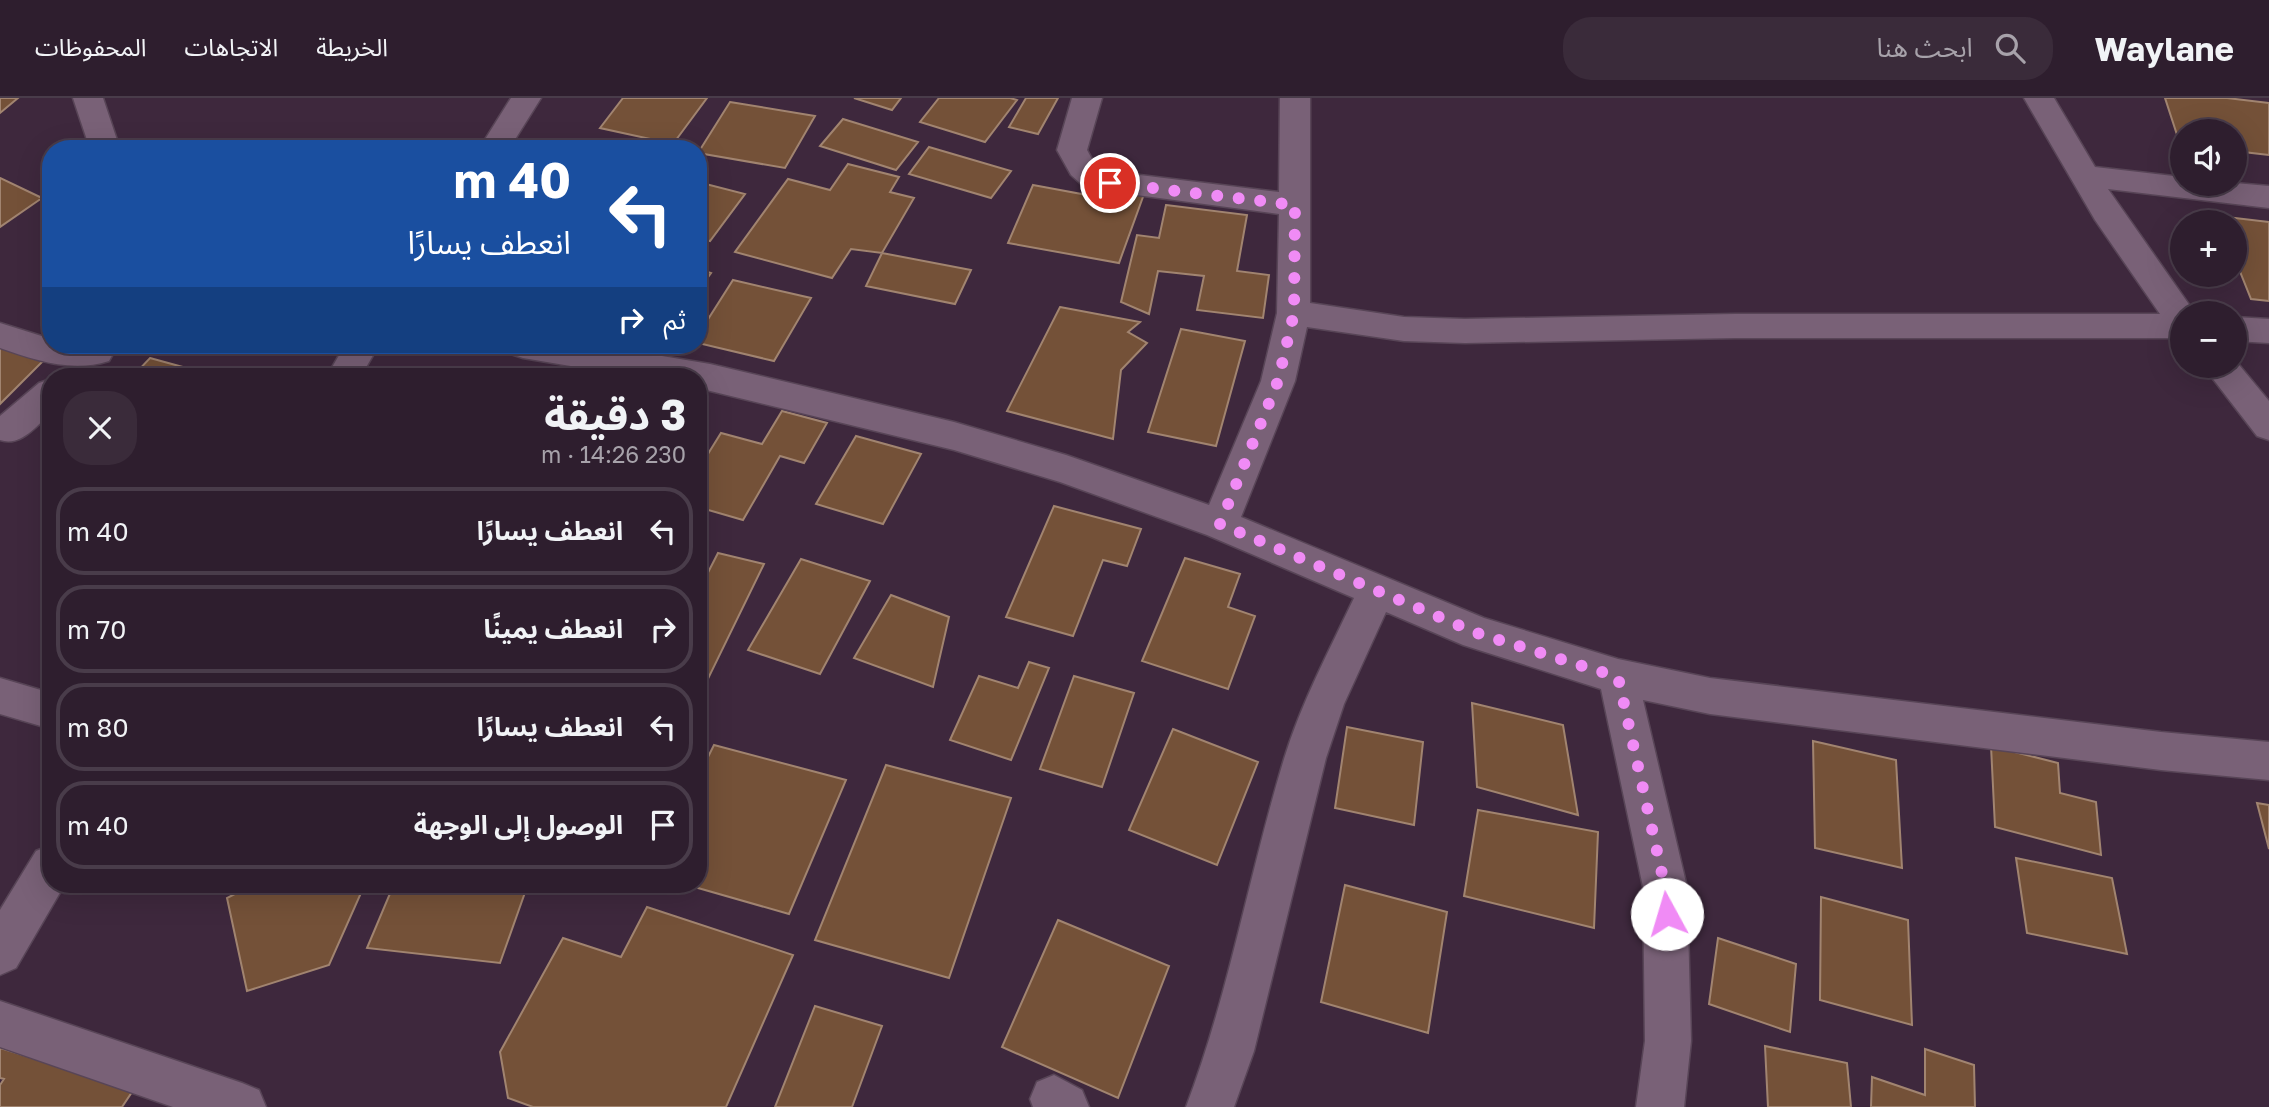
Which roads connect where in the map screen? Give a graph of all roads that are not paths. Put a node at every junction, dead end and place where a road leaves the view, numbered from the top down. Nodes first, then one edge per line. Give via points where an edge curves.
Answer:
1 (88, 98) edge
2 (526, 98) edge
3 (1087, 98) edge
4 (1295, 98) edge
5 (2039, 98) edge
6 (102, 140) edge
7 (500, 140) edge
8 (2084, 176) junction
9 (2269, 197) edge
10 (1295, 205) junction
11 (2170, 301) edge
12 (1294, 313) junction
13 (2170, 326) edge
14 (2247, 330) edge
15 (2269, 331) edge
16 (0, 335) edge
17 (42, 350) edge
18 (96, 354) edge
19 (562, 354) edge
20 (79, 368) edge
21 (622, 368) edge
22 (2230, 378) edge
23 (707, 388) edge
24 (42, 400) edge
25 (2269, 426) edge
26 (9, 429) dead end
27 (1220, 524) junction
28 (1376, 591) junction
29 (1618, 677) junction
30 (0, 696) edge
31 (42, 708) edge
32 (2269, 761) edge
33 (42, 881) edge
34 (0, 952) edge
35 (0, 1024) edge
36 (242, 1107) edge
37 (1210, 1107) edge
38 (1660, 1107) edge

1 - 6 street
2 - 7 street
3 - 10 street via 1072,150 1083,172 1094,178
4 - 10 street
5 - 8 street
8 - 9 street
8 - 11 street
10 - 12 street
12 - 13 street via 1465,331
12 - 27 street via 1278,381
14 - 15 street
16 - 17 street
18 - 20 street
19 - 21 street
22 - 25 street
23 - 27 street via 928,430 1054,465
24 - 26 street
27 - 28 street
28 - 29 street via 1477,633
28 - 37 street via 1304,758 1231,1051
29 - 32 street via 1710,696
29 - 38 street via 1665,887 1668,1041
30 - 31 street
33 - 34 street
35 - 36 street

